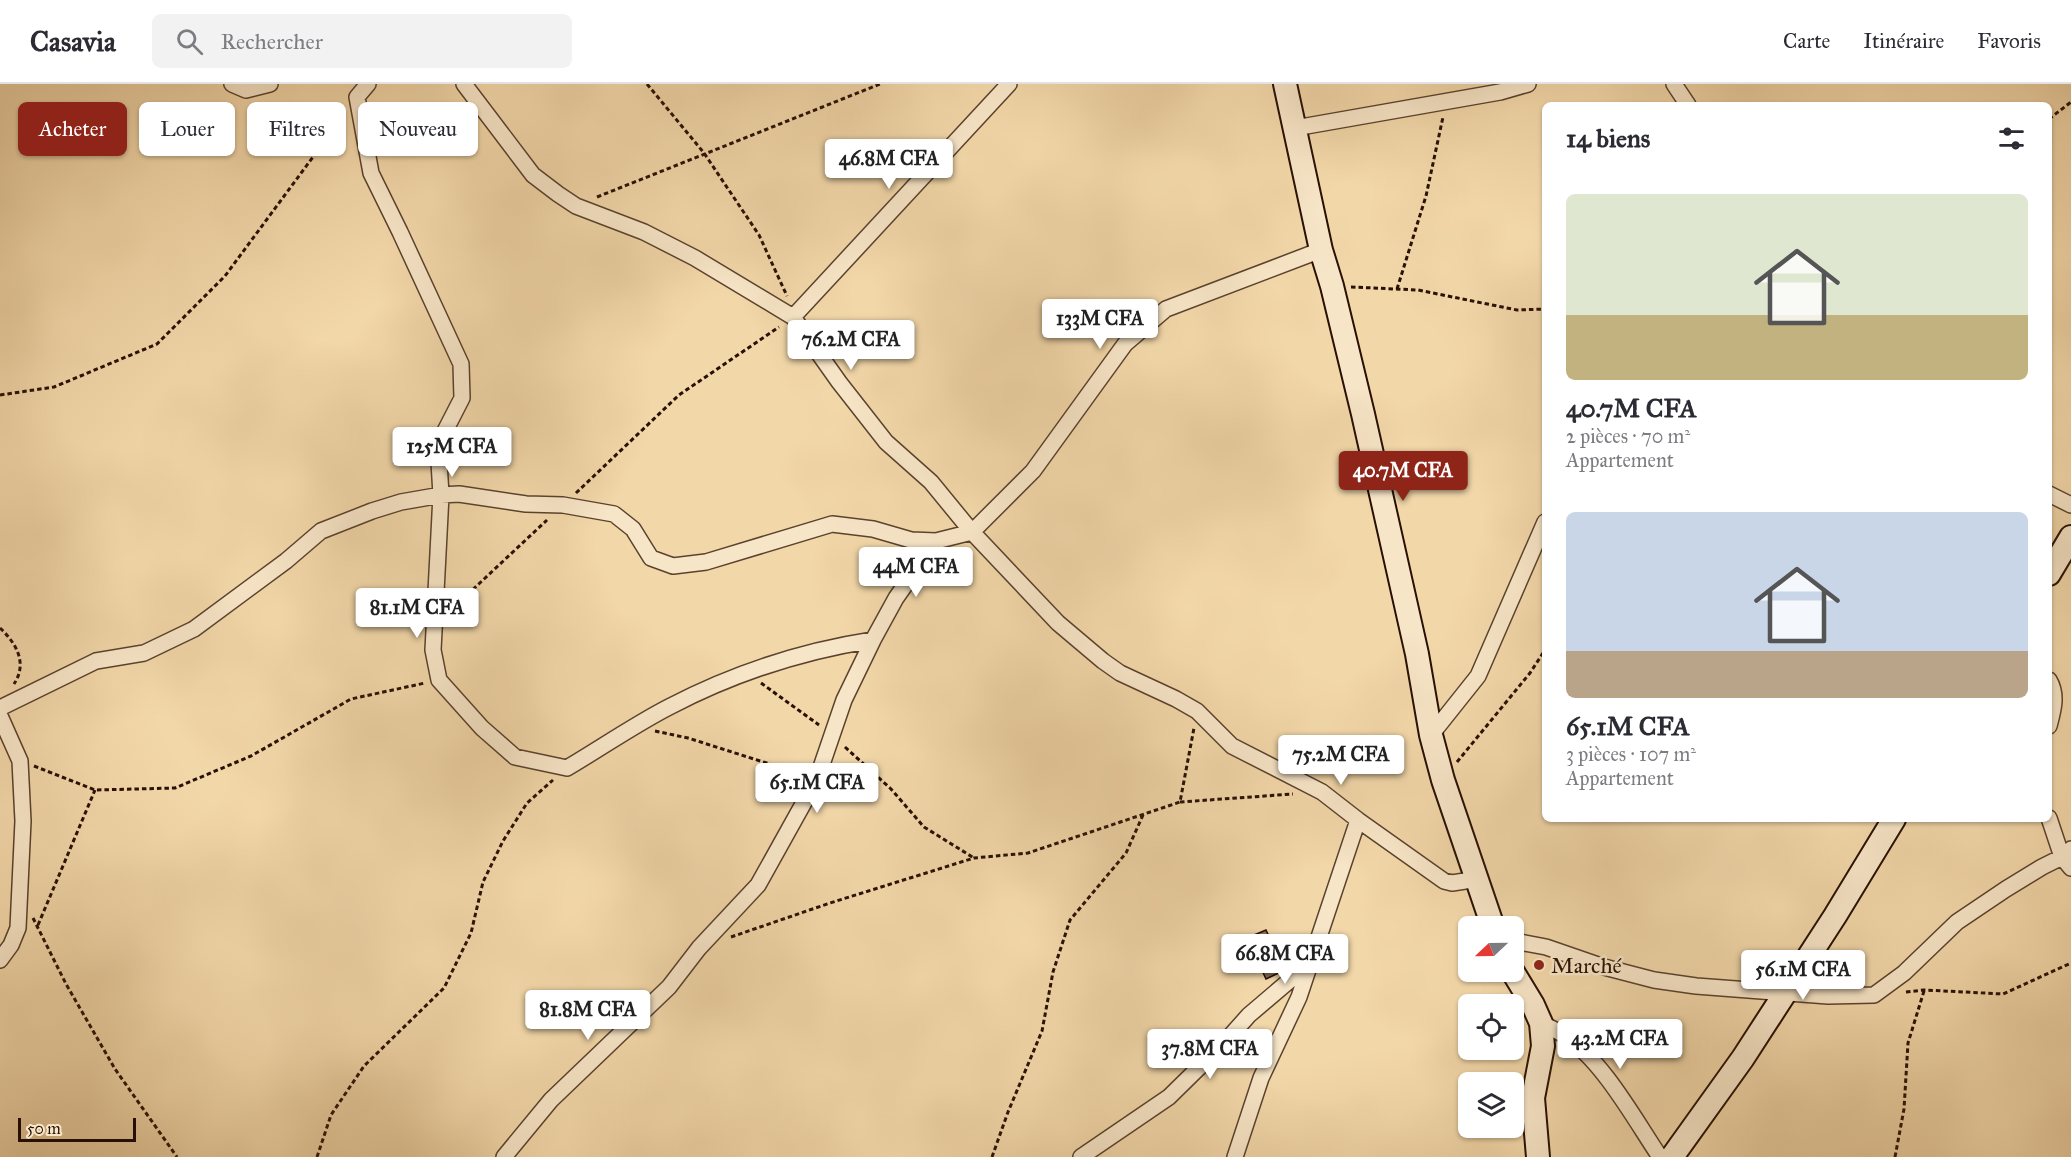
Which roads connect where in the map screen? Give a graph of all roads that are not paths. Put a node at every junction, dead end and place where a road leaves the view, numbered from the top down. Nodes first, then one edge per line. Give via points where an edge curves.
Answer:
1 (232, 84) edge
2 (270, 84) edge
3 (368, 84) edge
4 (464, 84) edge
5 (1009, 84) edge
6 (1285, 84) edge
7 (1528, 84) edge
8 (1674, 84) edge
9 (1686, 102) edge
10 (1295, 128) junction
11 (1321, 250) junction
12 (790, 315) junction
13 (441, 495) junction
14 (2052, 496) edge
15 (2071, 505) edge
16 (1542, 529) edge
17 (972, 532) junction
18 (2071, 537) edge
19 (936, 541) junction
20 (2052, 569) edge
21 (873, 640) junction
22 (2052, 689) edge
23 (0, 708) edge
24 (2052, 715) edge
25 (0, 716) edge
26 (1431, 735) junction
27 (1358, 820) junction
28 (1892, 822) edge
29 (2051, 822) edge
30 (2068, 858) edge
31 (1478, 879) junction
32 (1490, 916) edge
33 (1524, 943) edge
34 (0, 960) edge
35 (1309, 964) junction
36 (1519, 982) edge
37 (1785, 992) junction
38 (1541, 1023) junction
39 (504, 1157) edge
40 (1081, 1157) edge
41 (1235, 1157) edge
42 (1538, 1157) edge
43 (1660, 1157) edge
44 (1672, 1157) edge

1 - 2 street via 246,90
3 - 13 street via 357,97 370,173 461,364 462,398 444,433
4 - 12 street via 533,175 576,206 654,237
5 - 12 street
6 - 10 street
7 - 10 street
8 - 9 street
10 - 11 street
11 - 17 street via 1166,309 1125,344 1033,471
11 - 26 street via 1363,414 1417,654
12 - 17 street via 886,442 931,482
13 - 19 street via 563,505 614,514 633,530 651,558 674,566 706,562 832,524 873,529 911,540
13 - 21 street via 433,650 439,680 482,728 515,757 567,768 669,707 747,672 829,647
13 - 23 street via 401,502 321,531 194,629 144,653 96,661
14 - 15 street
16 - 26 street via 1478,676
17 - 19 street
17 - 27 street via 1058,623 1103,661 1197,711 1232,746 1322,792
18 - 20 street
19 - 21 street via 896,598
21 - 39 street via 844,700 817,779 758,885 699,948 669,987 551,1100
22 - 24 street
25 - 34 street via 20,761 23,820 18,928
26 - 31 street
27 - 31 street via 1444,881
27 - 35 street
28 - 37 street
29 - 30 street
30 - 37 street via 2042,867 1958,922 1904,973 1874,995
31 - 32 street
33 - 37 street via 1654,980
35 - 40 street via 1249,1015 1169,1097
35 - 41 street via 1299,997 1261,1078
36 - 38 street
37 - 44 street via 1743,1059
38 - 42 street via 1543,1046 1533,1098
38 - 43 street via 1567,1037 1585,1053

